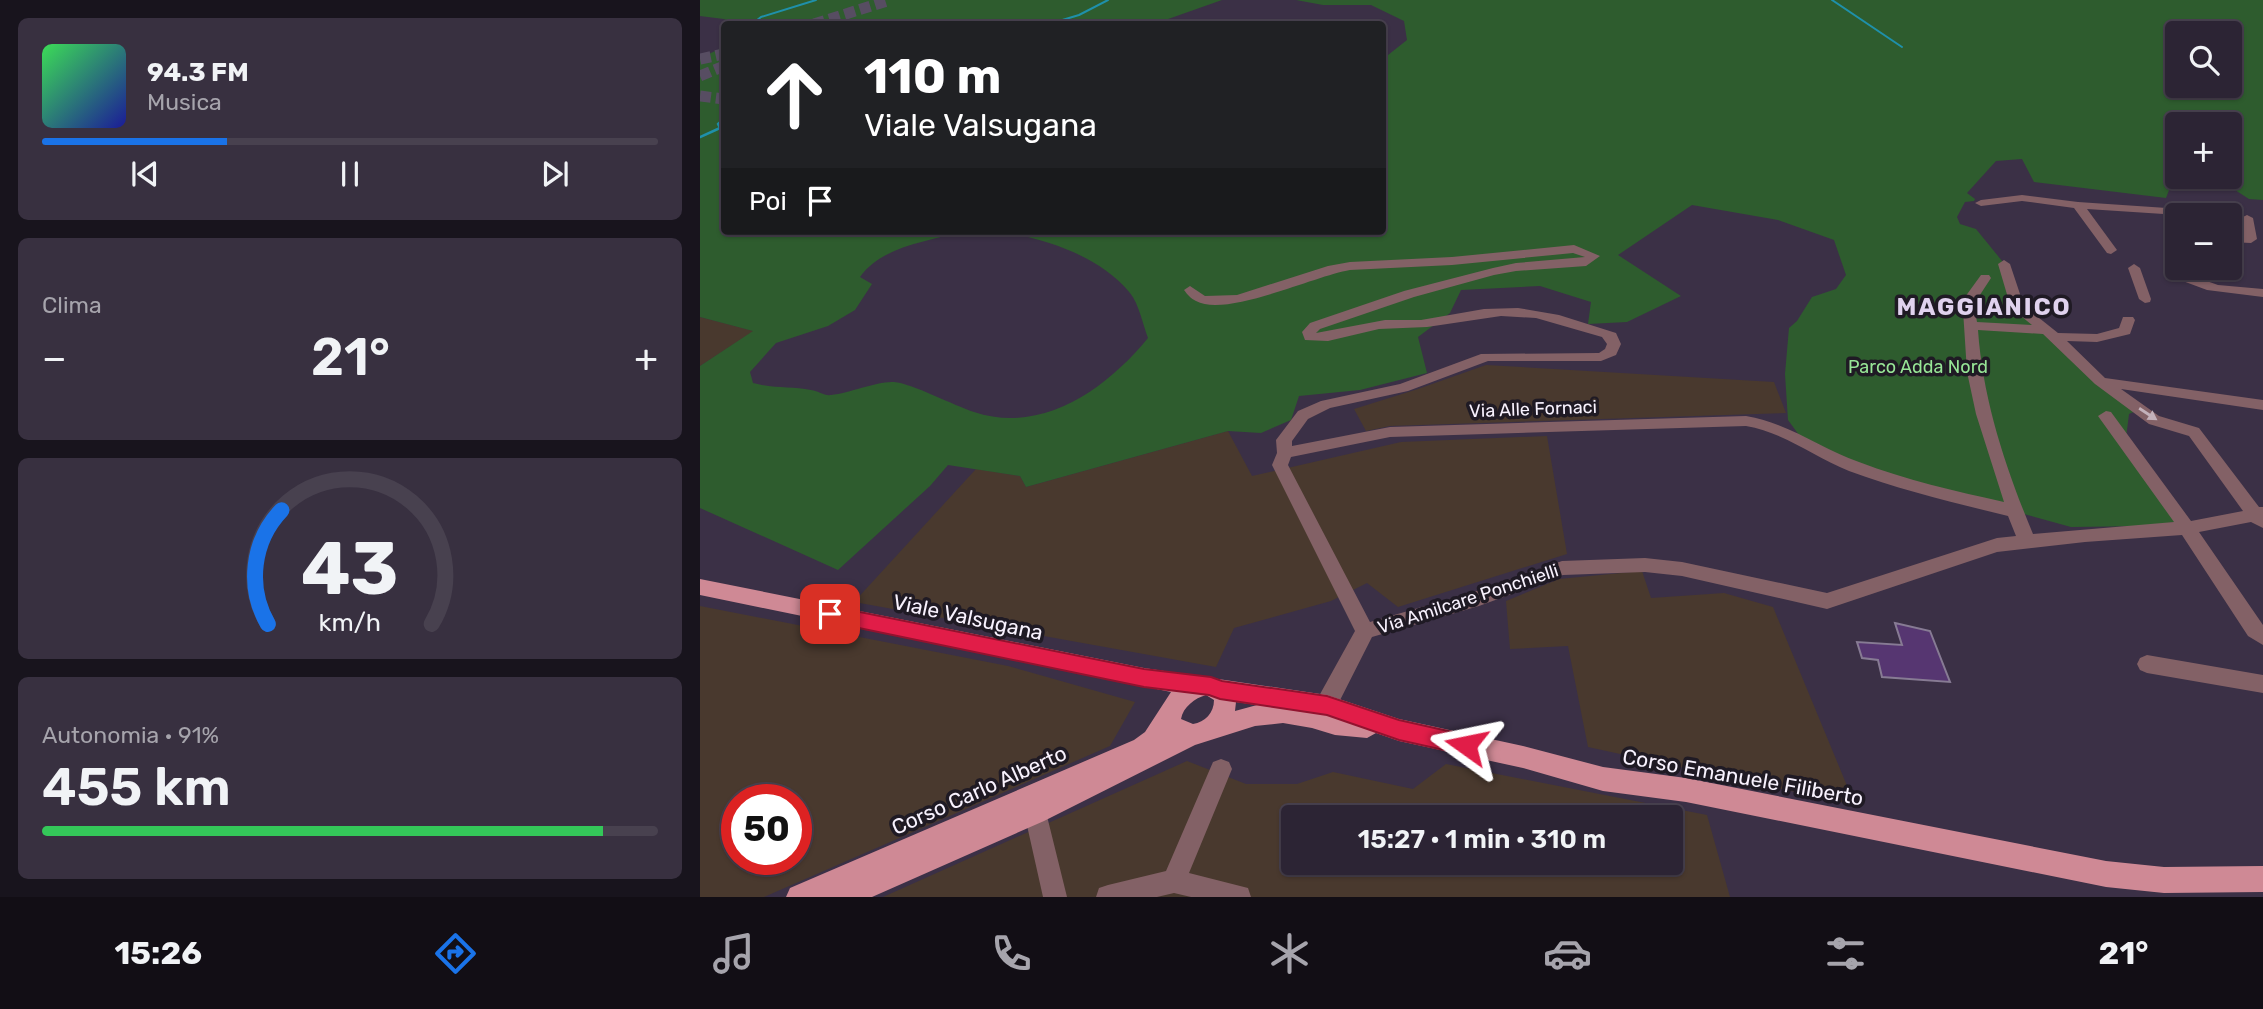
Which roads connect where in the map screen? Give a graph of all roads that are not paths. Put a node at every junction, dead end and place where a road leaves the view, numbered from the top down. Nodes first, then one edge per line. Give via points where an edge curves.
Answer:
1 (1981, 203) dead end
2 (2078, 205) junction
3 (2165, 211) edge
4 (2242, 218) edge
5 (2246, 218) junction
6 (2263, 219) edge
7 (2242, 239) edge
8 (2111, 250) dead end
9 (2004, 264) dead end
10 (2134, 268) dead end
11 (1985, 278) dead end
12 (2187, 280) edge
13 (1190, 290) dead end
14 (2263, 293) edge
15 (2145, 299) dead end
16 (2128, 320) dead end
17 (1971, 325) junction
18 (2051, 334) junction
19 (2100, 381) junction
20 (2263, 405) edge
21 (2106, 416) dead end
22 (1285, 453) junction
23 (2015, 511) junction
24 (2261, 517) edge
25 (2187, 528) junction
26 (2028, 543) junction
27 (700, 587) edge
28 (1365, 631) junction
29 (2263, 637) edge
30 (2147, 664) dead end
31 (1144, 678) junction
32 (2263, 684) edge
33 (1210, 688) junction
34 (1171, 711) junction
35 (1320, 711) junction
36 (1203, 731) junction
37 (1221, 769) dead end
38 (1035, 812) junction
39 (2263, 879) edge
40 (1174, 881) junction
41 (799, 897) edge
42 (841, 897) edge
43 (1055, 897) edge
44 (1108, 897) edge
45 (1239, 897) edge

1 - 2 street via 2022,198
2 - 3 street
2 - 8 street
4 - 5 street
5 - 6 street
5 - 7 street via 2251,239
9 - 18 street via 2018,308
10 - 15 street
11 - 17 street via 1966,304
12 - 14 street via 2222,290
13 - 22 street via 1201,299 1218,301 1350,266 1574,249 1594,256 1587,262 1493,272 1315,326 1310,337 1323,338 1378,325 1426,323 1500,309 1566,320 1611,336 1614,344 1611,352 1601,357 1486,357 1403,388 1326,404 1303,415 1284,440
16 - 18 street via 2125,331 2097,338
17 - 18 street
17 - 23 street via 1974,372
18 - 19 street
19 - 20 street
19 -> 24 street via 2154,420 2194,432
21 - 25 street
22 - 23 street, Via Alle Fornaci via 1390,432 1746,421 1778,427 1829,456 1917,488
22 - 28 street via 1280,465
23 - 26 street
24 - 25 street, Via Amilcare Ponchielli
25 - 26 street, Via Amilcare Ponchielli
25 - 29 street
26 - 28 street, Via Amilcare Ponchielli via 1997,545 1827,601 1682,569 1645,565 1562,568
27 - 31 main road, Viale Valsugana
28 - 35 street
30 - 32 street
31 - 33 main road, Viale Valsugana
31 - 34 main road, Viale Valsugana via 1163,688
33 - 34 main road via 1184,693
33 - 35 main road
33 - 36 main road via 1226,698 1226,708 1223,718
34 - 36 main road via 1177,730
34 - 41 main road, Corso Carlo Alberto via 1153,740 1142,748
35 - 36 main road via 1255,716
35 - 39 main road, Corso Emanuele Filiberto via 1335,724 1399,730 1603,779 1686,790 2106,874 2164,880
36 - 38 main road
37 - 40 street
38 - 42 main road
38 - 43 street
40 - 44 street
40 - 45 street

